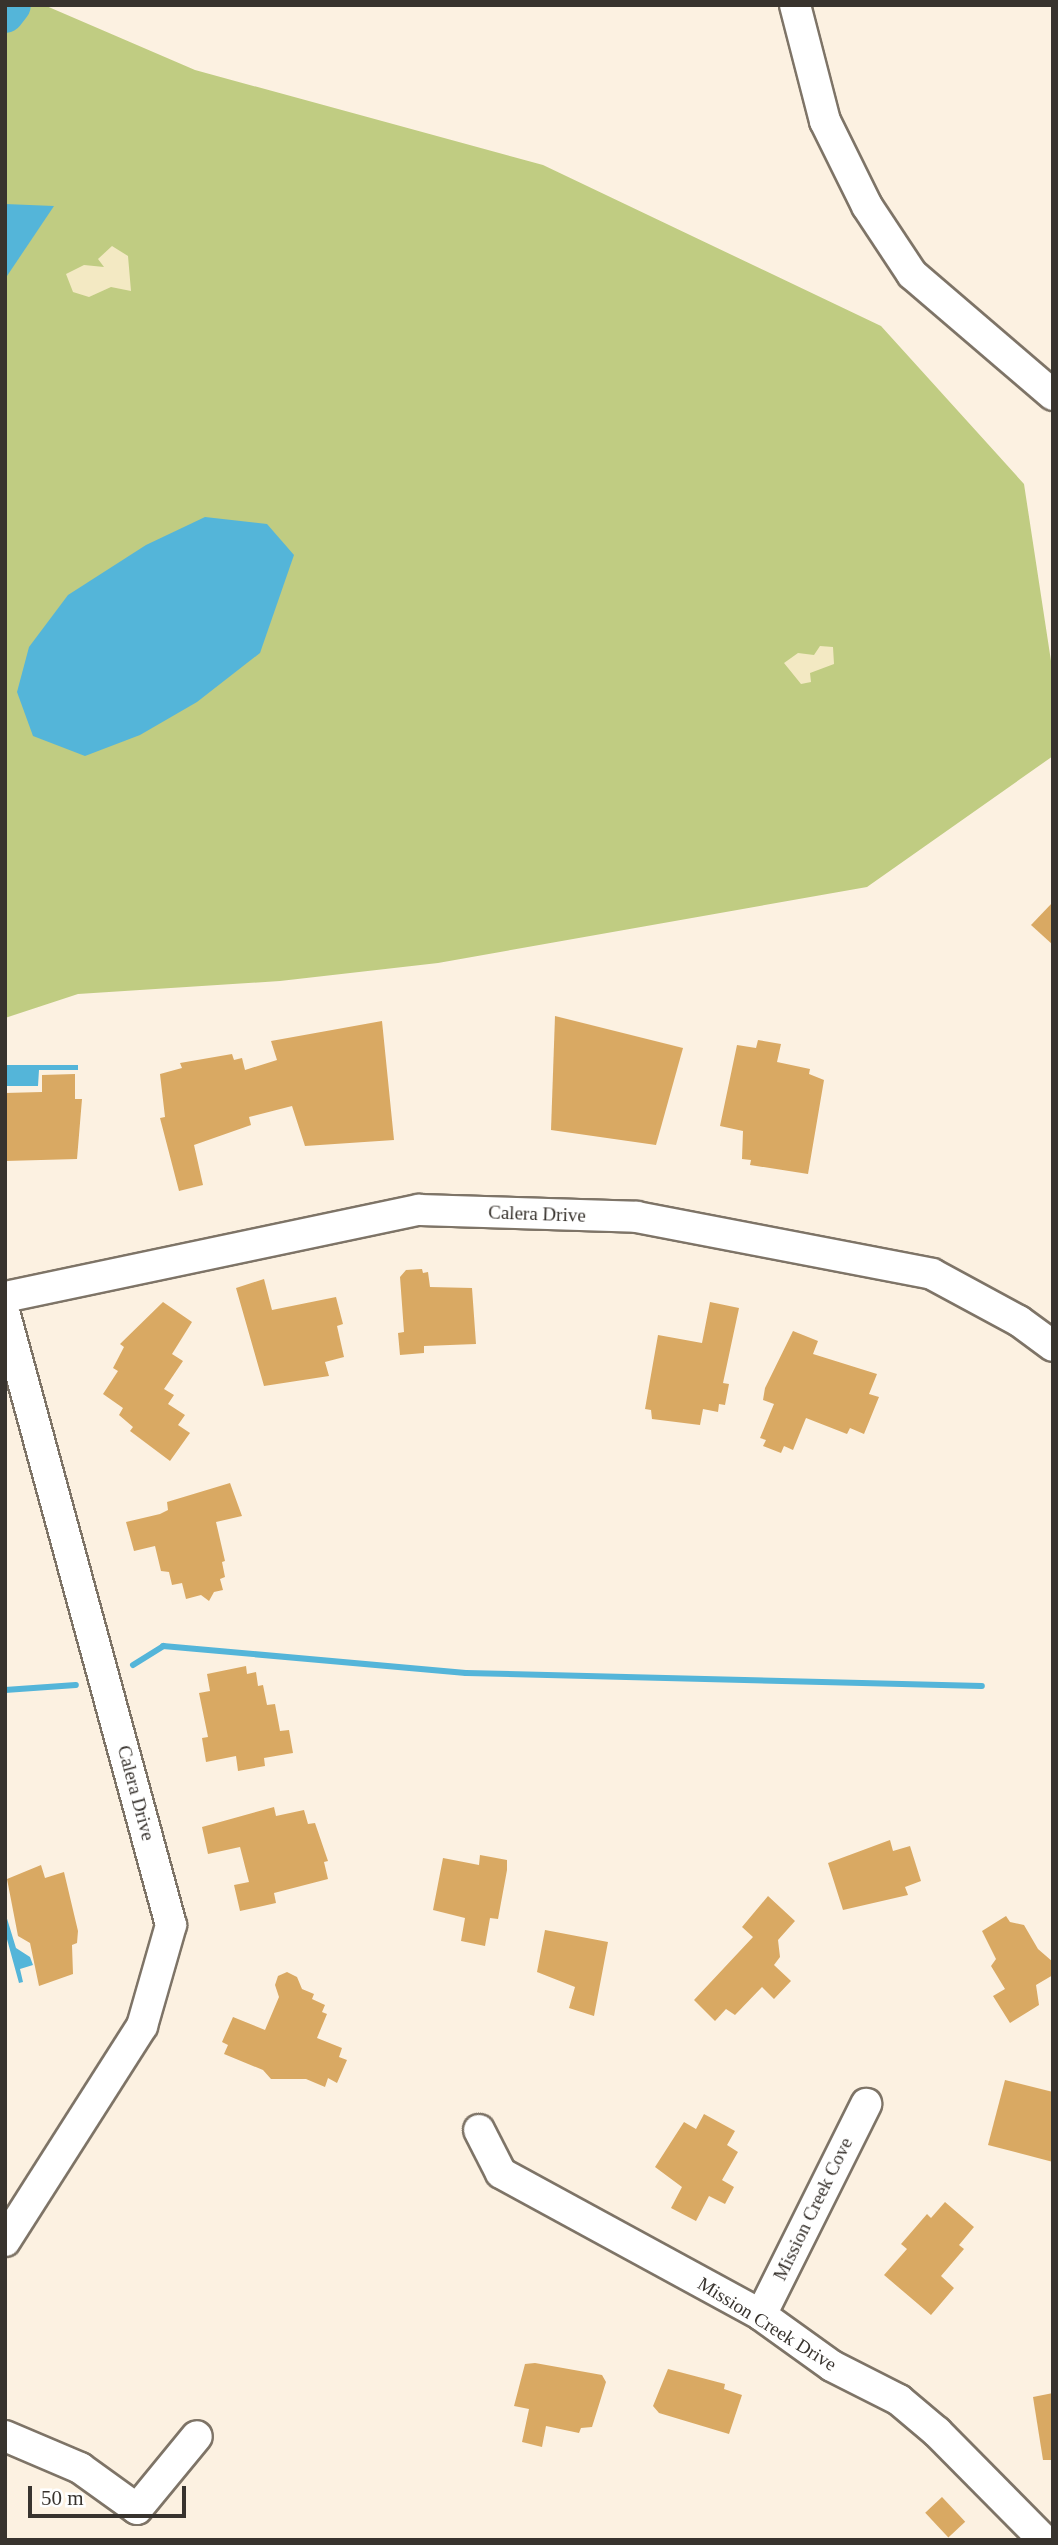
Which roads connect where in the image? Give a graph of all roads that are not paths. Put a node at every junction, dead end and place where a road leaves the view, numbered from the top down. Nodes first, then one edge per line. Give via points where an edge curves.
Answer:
1 (795, 5) edge
2 (1053, 395) edge
3 (5, 1297) edge
4 (5, 1315) edge
5 (1053, 1346) edge
6 (866, 2104) dead end
7 (479, 2130) dead end
8 (5, 2241) edge
9 (761, 2315) junction
10 (5, 2435) edge
11 (197, 2436) dead end
12 (1044, 2540) edge

1 - 2 street via 825,121 867,206 912,274
3 - 5 street, Calera Drive via 419,1210 637,1217 932,1274 1019,1321
4 - 8 street, Calera Drive via 171,1925 142,2026
6 - 9 street, Mission Creek Cove
7 - 9 street, Mission Creek Drive via 501,2173
9 - 12 street, Mission Creek Drive via 832,2366 898,2400 937,2432
10 - 11 street via 80,2468 136,2509

